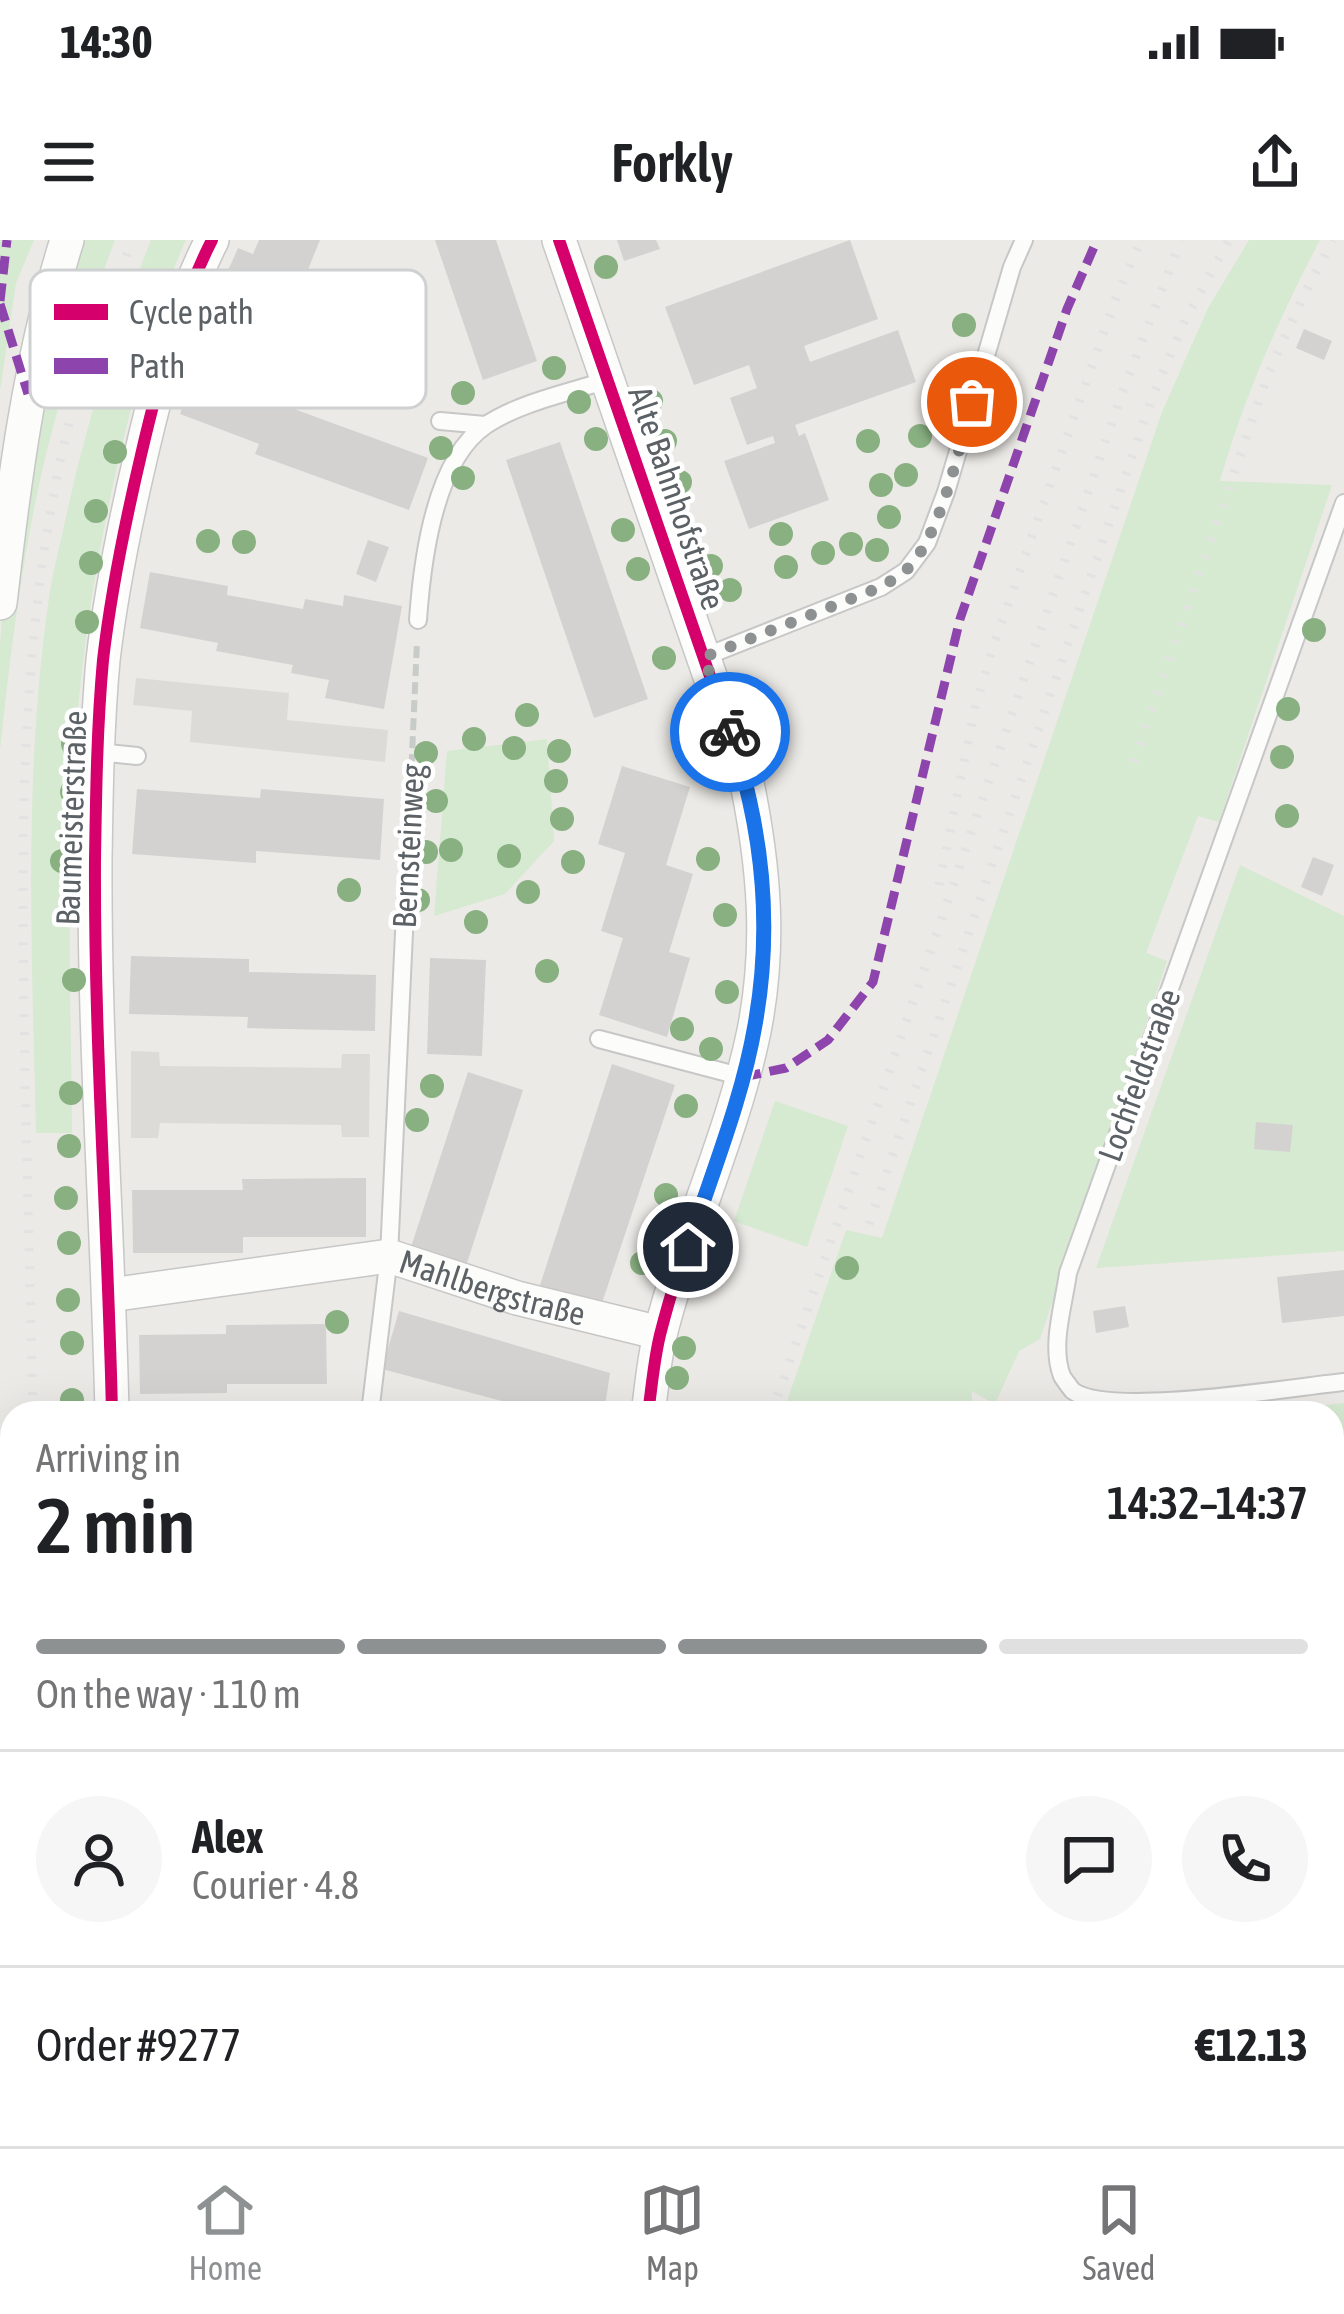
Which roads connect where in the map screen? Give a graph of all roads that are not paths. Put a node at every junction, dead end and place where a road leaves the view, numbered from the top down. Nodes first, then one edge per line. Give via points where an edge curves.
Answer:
1 (68, 240) edge
2 (212, 240) edge
3 (559, 240) edge
4 (1024, 240) edge
5 (60, 270) edge
6 (200, 270) edge
7 (608, 380) junction
8 (30, 386) edge
9 (153, 408) edge
10 (440, 422) dead end
11 (485, 425) junction
12 (1344, 503) edge
13 (0, 603) edge
14 (418, 620) road end
15 (704, 657) junction
16 (98, 752) junction
17 (137, 756) dead end
18 (405, 911) road end
19 (599, 1039) dead end
20 (743, 1077) junction
21 (389, 1256) junction
22 (110, 1295) junction
23 (660, 1333) junction
24 (1344, 1382) edge
25 (112, 1401) edge
26 (371, 1401) edge
27 (650, 1401) edge

1 - 5 street
2 - 6 street, Baumeisterstraße
3 - 7 street, Alte Bahnhofstraße
4 - 15 lane via 946,492 927,543 906,571
7 - 11 lane
7 - 15 street, Alte Bahnhofstraße
8 - 13 street
9 - 16 street, Baumeisterstraße via 144,483 120,543 115,662
10 - 11 lane
11 - 14 lane via 440,497
12 - 24 lane, Lochfeldstraße via 1068,1274 1058,1357 1073,1390 1122,1401
15 - 20 street, Alte Bahnhofstraße via 747,783 760,852 763,972
16 - 17 lane
16 - 22 street, Baumeisterstraße via 94,970
18 - 21 lane, Bernsteinweg
19 - 20 lane
20 - 23 street, Alte Bahnhofstraße
21 - 22 street, Mahlbergstraße
21 - 23 street, Mahlbergstraße via 520,1286
21 - 26 lane, Bernsteinweg
22 - 25 street, Baumeisterstraße
23 - 27 street, Alte Bahnhofstraße

